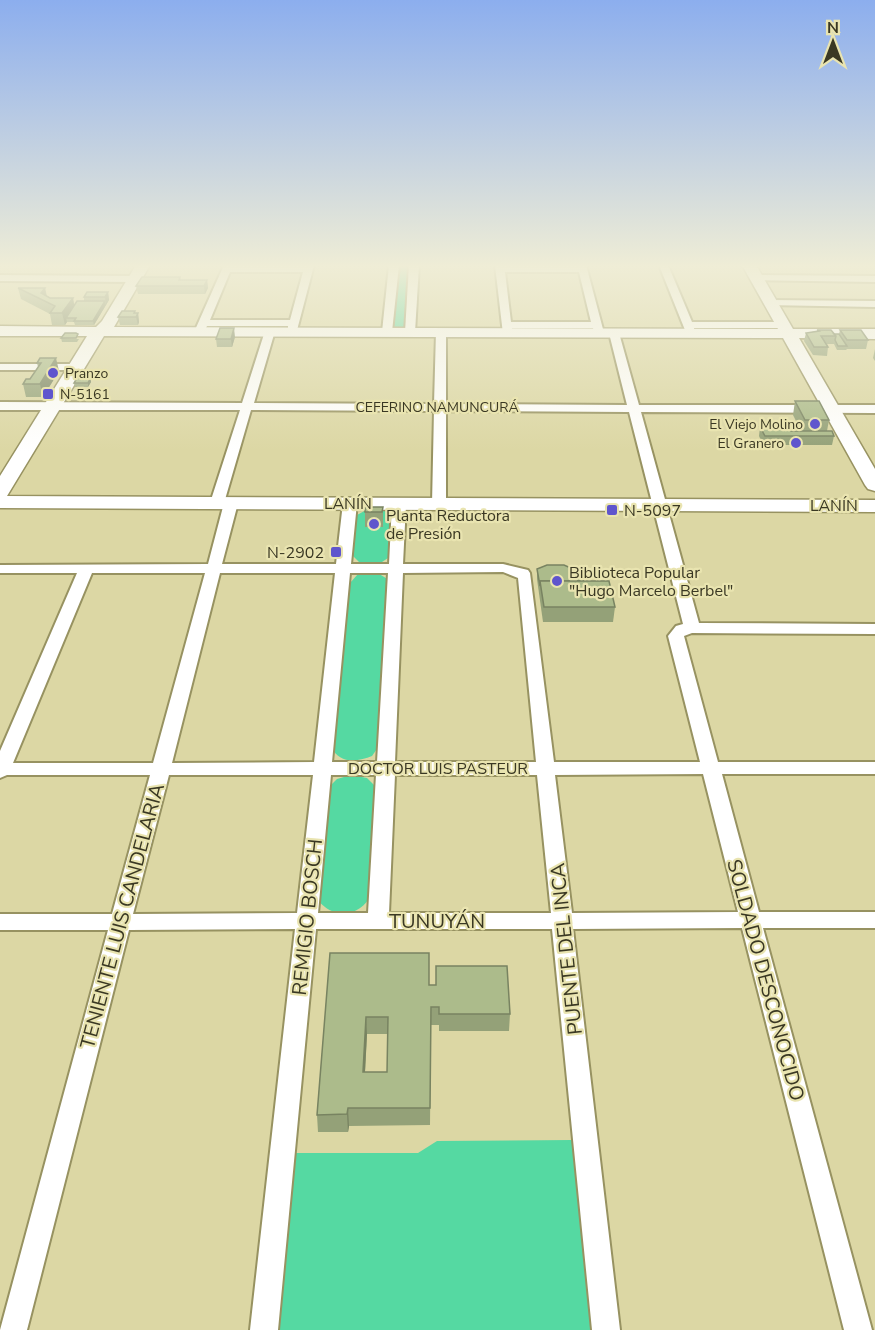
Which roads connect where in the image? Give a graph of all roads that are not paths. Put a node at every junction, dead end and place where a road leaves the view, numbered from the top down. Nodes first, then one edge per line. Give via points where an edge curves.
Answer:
1 (104, 327) edge
2 (199, 327) edge
3 (201, 327) edge
4 (207, 327) edge
5 (388, 327) edge
6 (410, 327) edge
7 (602, 327) edge
8 (293, 328) junction
9 (506, 328) joint
10 (690, 329) joint
11 (786, 329) junction
12 (603, 330) junction
13 (0, 331) edge
14 (100, 331) junction
15 (270, 332) junction
16 (387, 332) junction
17 (410, 332) junction
18 (441, 332) junction
19 (875, 334) edge
20 (0, 367) edge
21 (76, 367) junction
22 (0, 406) edge
23 (52, 406) junction
24 (247, 407) junction
25 (440, 407) junction
26 (634, 408) junction
27 (831, 409) junction
28 (875, 409) edge
29 (875, 485) edge
30 (0, 492) edge
31 (0, 502) edge
32 (224, 503) junction
33 (350, 503) junction
34 (399, 504) junction
35 (439, 504) junction
36 (660, 505) junction
37 (875, 506) edge
38 (214, 568) junction
39 (344, 568) junction
40 (396, 568) junction
41 (0, 569) edge
42 (86, 569) junction
43 (686, 629) junction
44 (875, 629) edge
45 (322, 768) junction
46 (386, 768) junction
47 (546, 768) junction
48 (710, 768) junction
49 (161, 769) junction
50 (0, 770) edge
51 (873, 772) edge
52 (875, 920) edge
53 (307, 921) junction
54 (378, 921) junction
55 (563, 921) junction
56 (750, 921) junction
57 (0, 922) edge
58 (120, 922) junction
59 (13, 1330) edge
60 (264, 1330) edge
61 (606, 1330) edge
62 (858, 1330) edge

1 - 14 street
2 - 14 street
3 - 15 street
4 - 8 street
5 - 16 street
6 - 17 street
7 - 12 street, SOLDADO DESCONOCIDO
8 - 15 street
8 - 16 street
9 - 12 street
9 - 18 street
10 - 11 street
10 - 12 street
11 - 19 street
11 - 27 street
12 - 26 street, SOLDADO DESCONOCIDO
13 - 14 street
14 - 21 street
15 - 24 street, TENIENTE LUIS CANDELARIA
16 - 17 street
17 - 18 street
18 - 25 street
20 - 21 street
21 - 23 street
22 - 23 street, CEFERINO NAMUNCURÁ
23 - 24 street, CEFERINO NAMUNCURÁ
23 - 30 street
24 - 25 street, CEFERINO NAMUNCURÁ
24 - 32 street, TENIENTE LUIS CANDELARIA
25 - 26 street, CEFERINO NAMUNCURÁ
25 - 35 street
26 - 27 street, CEFERINO NAMUNCURÁ
26 - 36 street, SOLDADO DESCONOCIDO
27 - 28 street, CEFERINO NAMUNCURÁ
27 - 29 street
31 - 32 street, LANÍN
32 - 33 street, LANÍN
32 - 38 street, TENIENTE LUIS CANDELARIA
33 - 34 street, LANÍN
33 - 39 street, REMIGIO BOSCH
34 - 35 street, LANÍN
34 - 40 street
35 - 36 street, LANÍN
36 - 37 street, LANÍN
36 - 43 street, SOLDADO DESCONOCIDO
38 - 39 street
38 - 42 street
38 - 49 street, TENIENTE LUIS CANDELARIA
39 - 40 street
39 - 45 street, REMIGIO BOSCH
40 - 46 street
40 - 47 street, PUENTE DEL INCA via 503,568 519,571 525,578
41 - 42 street
42 - 50 street
43 - 44 street
43 - 48 street, SOLDADO DESCONOCIDO via 676,639
45 - 46 street, DOCTOR LUIS PASTEUR
45 - 49 street, DOCTOR LUIS PASTEUR
45 - 53 street, REMIGIO BOSCH
46 - 47 street, DOCTOR LUIS PASTEUR
46 - 54 street
47 - 48 street, DOCTOR LUIS PASTEUR
47 - 55 street, PUENTE DEL INCA
48 - 51 street, DOCTOR LUIS PASTEUR
48 - 56 street, SOLDADO DESCONOCIDO
49 - 50 street, DOCTOR LUIS PASTEUR
49 - 58 street, TENIENTE LUIS CANDELARIA
52 - 56 street, TUNUYÁN
53 - 54 street, TUNUYÁN
53 - 58 street, TUNUYÁN
53 - 60 street, REMIGIO BOSCH
54 - 55 street, TUNUYÁN
55 - 56 street, TUNUYÁN
55 - 61 street, PUENTE DEL INCA
56 - 62 street, SOLDADO DESCONOCIDO
57 - 58 street, TUNUYÁN
58 - 59 street, TENIENTE LUIS CANDELARIA

